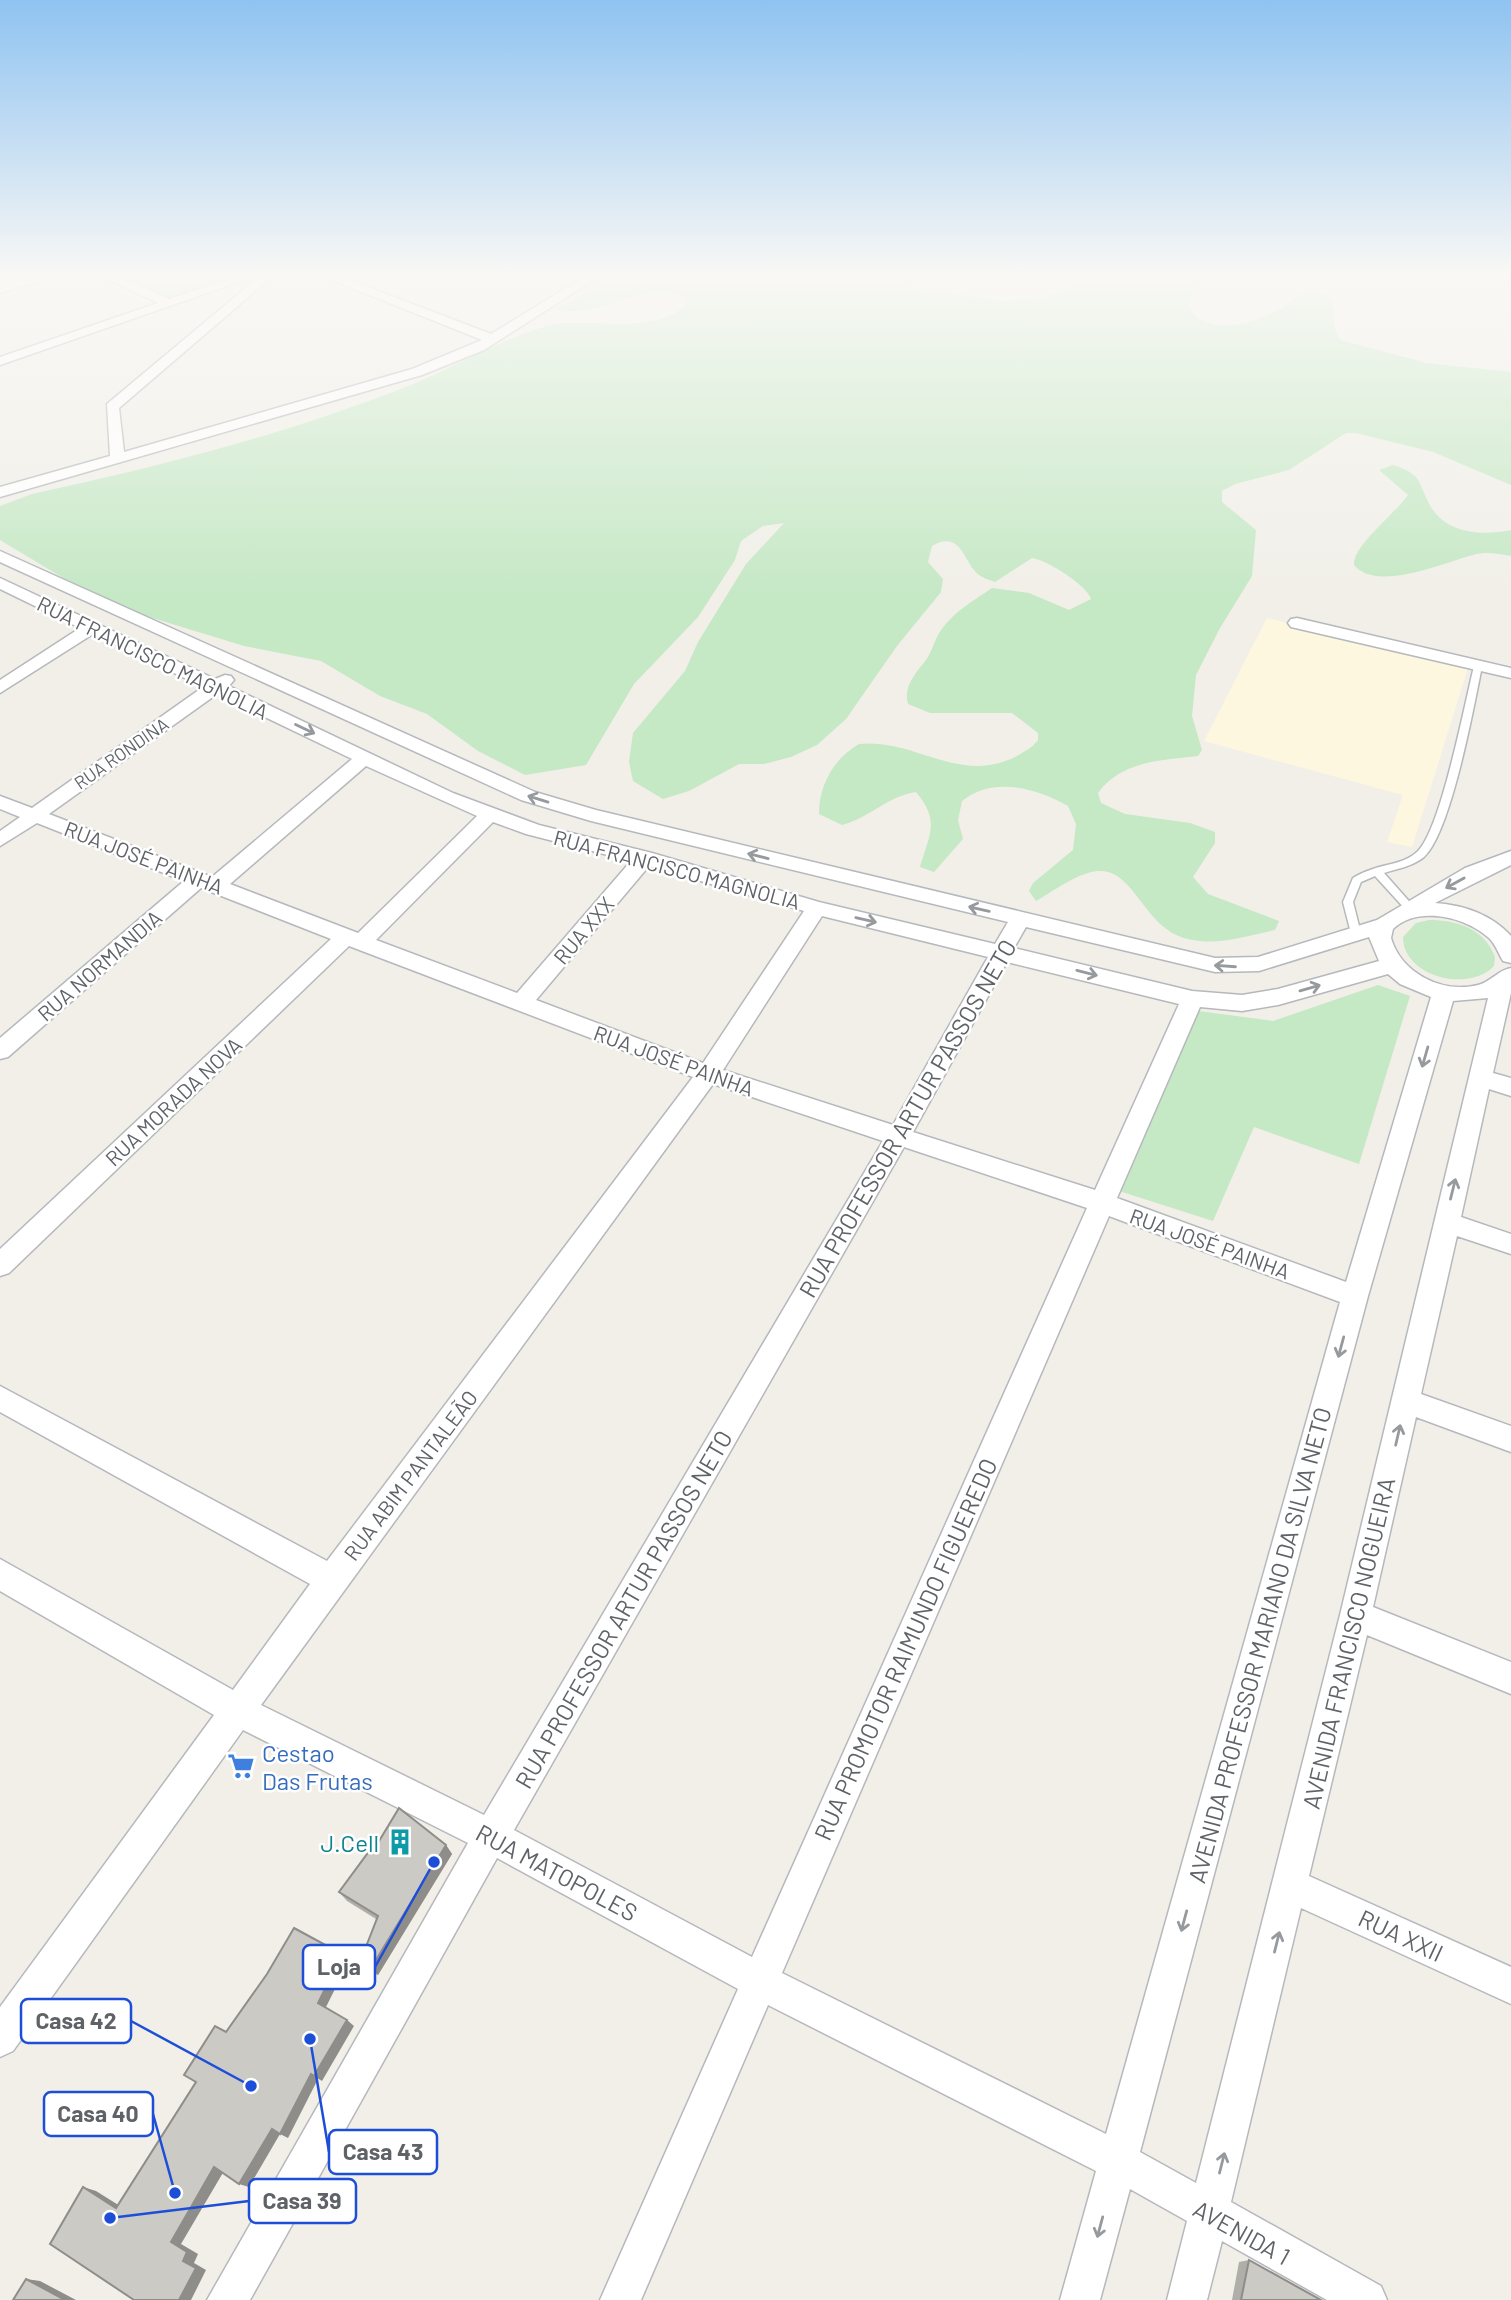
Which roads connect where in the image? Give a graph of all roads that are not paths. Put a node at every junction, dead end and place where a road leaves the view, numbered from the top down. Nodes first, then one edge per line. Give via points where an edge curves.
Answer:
1 (140, 383) edge
2 (382, 383) edge
3 (117, 457) junction
4 (0, 492) edge
5 (0, 556) edge
6 (0, 583) edge
7 (1297, 623) dead end
8 (93, 626) junction
9 (1478, 666) junction
10 (244, 669) junction
11 (1511, 673) edge
12 (214, 686) junction
13 (0, 688) edge
14 (364, 758) junction
15 (3, 806) edge
16 (34, 814) junction
17 (489, 815) junction
18 (0, 840) edge
19 (1511, 857) edge
20 (645, 858) junction
21 (1376, 871) junction
22 (207, 882) junction
23 (817, 908) junction
24 (1398, 915) junction
25 (1020, 919) junction
26 (1356, 934) junction
27 (354, 940) junction
28 (1003, 951) junction
29 (1509, 955) edge
30 (1393, 965) junction
31 (1444, 992) junction
32 (1192, 999) junction
33 (521, 1003) junction
34 (0, 1051) edge
35 (708, 1074) junction
36 (1480, 1078) junction
37 (1511, 1087) edge
38 (898, 1137) junction
39 (1100, 1202) junction
40 (1446, 1222) junction
41 (1511, 1244) edge
42 (0, 1265) edge
43 (1355, 1296) junction
44 (0, 1398) edge
45 (1406, 1401) junction
46 (1511, 1439) edge
47 (0, 1574) edge
48 (332, 1580) junction
49 (1356, 1615) junction
50 (1511, 1678) edge
51 (237, 1710) junction
52 (491, 1836) junction
53 (1290, 1885) junction
54 (760, 1981) junction
55 (1511, 1986) edge
56 (0, 2038) edge
57 (1118, 2161) junction
58 (1209, 2215) junction
59 (227, 2300) edge
60 (620, 2300) edge
61 (1080, 2300) edge
62 (1187, 2300) edge
63 (1367, 2300) edge

1 - 3 street via 112,407
2 - 3 street
3 - 4 street
5 - 10 street, RUA FRANCISCO MAGNOLIA
6 - 8 street, RUA FRANCISCO MAGNOLIA
7 - 9 street
8 - 12 street, RUA FRANCISCO MAGNOLIA
8 - 13 street
9 - 11 street
9 - 21 lane via 1466,726 1428,845 1412,859
10 - 12 street, RUA RONDINA
25 -> 10 street, RUA FRANCISCO MAGNOLIA via 528,796
12 -> 14 street, RUA FRANCISCO MAGNOLIA
12 - 16 street, RUA RONDINA
14 - 17 street, RUA FRANCISCO MAGNOLIA
14 - 22 street, RUA NORMANDIA
15 - 16 street, RUA JOSÉ PAINHA
16 - 18 street, RUA RONDINA
16 - 22 street, RUA JOSÉ PAINHA
17 - 20 street, RUA FRANCISCO MAGNOLIA
17 - 27 street, RUA MORADA NOVA
19 -> 24 street via 1472,873
20 - 23 street, RUA FRANCISCO MAGNOLIA
20 - 33 street, RUA XXX
21 - 24 lane
21 - 26 lane via 1357,880 1351,890 1348,902
22 - 27 street, RUA JOSÉ PAINHA
22 - 34 street, RUA NORMANDIA
23 -> 28 street, RUA FRANCISCO MAGNOLIA
23 - 35 street, RUA ABIM PANTALEÃO
24 - 26 street, RUA FRANCISCO MAGNOLIA
24 - 29 street via 1426,908 1455,912 1484,924
24 - 30 street via 1380,937
26 -> 25 street, RUA FRANCISCO MAGNOLIA via 1278,960 1236,967 1195,962
25 - 28 street, RUA PROFESSOR ARTUR PASSOS NETO
27 - 33 street, RUA JOSÉ PAINHA
27 - 42 street, RUA MORADA NOVA
28 -> 32 street, RUA FRANCISCO MAGNOLIA
28 - 38 street, RUA PROFESSOR ARTUR PASSOS NETO
29 - 31 street via 1487,992
29 - 36 street, AVENIDA FRANCISCO NOGUEIRA
30 - 31 street via 1424,986
32 -> 30 street, RUA FRANCISCO MAGNOLIA via 1242,1003 1278,997
31 -> 43 street, AVENIDA PROFESSOR MARIANO DA SILVA NETO
32 - 39 street, RUA PROMOTOR RAIMUNDO FIGUEREDO
33 - 35 street, RUA JOSÉ PAINHA
35 - 38 street, RUA JOSÉ PAINHA
35 - 48 street, RUA ABIM PANTALEÃO
36 - 37 street
40 -> 36 street, AVENIDA FRANCISCO NOGUEIRA
38 - 39 street, RUA JOSÉ PAINHA
38 - 52 street, RUA PROFESSOR ARTUR PASSOS NETO
39 - 43 street, RUA JOSÉ PAINHA
39 - 54 street, RUA PROMOTOR RAIMUNDO FIGUEREDO
40 - 41 street
40 - 45 street, AVENIDA FRANCISCO NOGUEIRA
43 -> 57 street, AVENIDA PROFESSOR MARIANO DA SILVA NETO
44 - 48 street
45 - 46 street
49 -> 45 street, AVENIDA FRANCISCO NOGUEIRA
47 - 51 street, RUA MATOPOLES
48 - 51 street, RUA ABIM PANTALEÃO
49 - 50 street
49 - 53 street, AVENIDA FRANCISCO NOGUEIRA
51 - 52 street, RUA MATOPOLES
51 - 56 street, RUA ABIM PANTALEÃO
52 - 54 street, RUA MATOPOLES
52 - 59 street, RUA PROFESSOR ARTUR PASSOS NETO
53 - 55 street, RUA XXII
58 -> 53 street, AVENIDA FRANCISCO NOGUEIRA
54 - 57 street, RUA MATOPOLES
54 - 60 street, RUA PROMOTOR RAIMUNDO FIGUEREDO
57 - 58 street, AVENIDA 1
57 -> 61 street, AVENIDA PROFESSOR MARIANO DA SILVA NETO
58 - 62 street, AVENIDA FRANCISCO NOGUEIRA
58 - 63 street, AVENIDA 1

